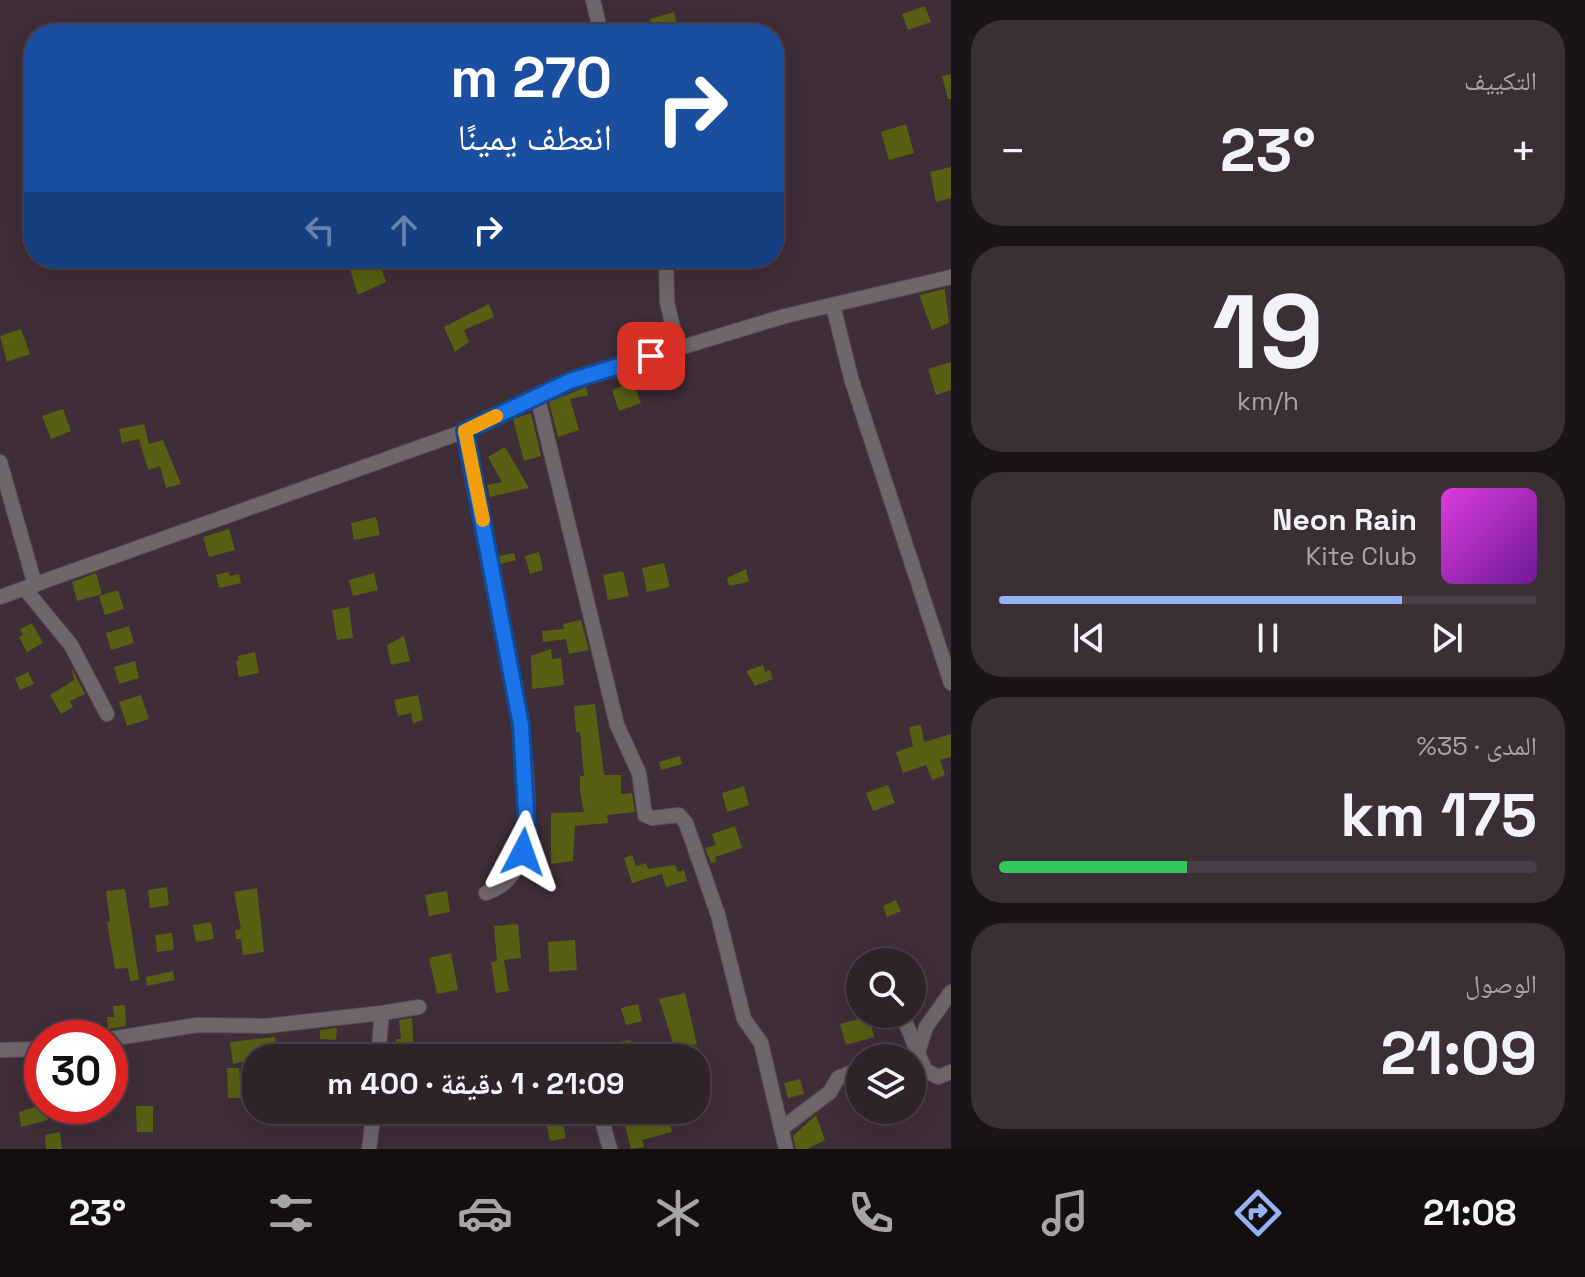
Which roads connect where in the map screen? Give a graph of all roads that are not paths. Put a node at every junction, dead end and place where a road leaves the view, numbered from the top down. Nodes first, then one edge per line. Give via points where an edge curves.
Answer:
1 (593, 0) edge
2 (599, 24) edge
3 (666, 268) edge
4 (951, 277) edge
5 (833, 305) junction
6 (678, 349) junction
7 (537, 395) junction
8 (465, 431) junction
9 (0, 462) edge
10 (30, 587) junction
11 (0, 597) edge
12 (951, 683) edge
13 (107, 714) dead end
14 (486, 893) dead end
15 (951, 992) edge
16 (419, 1007) dead end
17 (382, 1013) junction
18 (128, 1036) edge
19 (379, 1044) edge
20 (917, 1044) edge
21 (24, 1049) edge
22 (0, 1050) edge
23 (926, 1072) edge
24 (951, 1072) edge
25 (846, 1075) edge
26 (372, 1124) edge
27 (603, 1124) edge
28 (781, 1129) junction
29 (369, 1149) edge
30 (610, 1149) edge
31 (786, 1149) edge

1 - 2 street
3 - 6 street
4 - 5 street
5 - 6 street
5 - 12 street via 851,378
6 - 7 street
7 - 8 street
7 - 28 street via 617,725 639,773 645,815 679,815 686,823 718,915 744,1019 761,1043
8 - 10 street
8 - 14 street via 521,725 527,829 511,877
9 - 10 street
10 - 11 street
10 - 13 street via 71,645
15 - 20 street
16 - 17 street
17 - 18 street via 266,1026 197,1025
17 - 19 street
21 - 22 street
23 - 24 street via 938,1077
25 - 28 street
26 - 29 street
27 - 30 street
28 - 31 street

